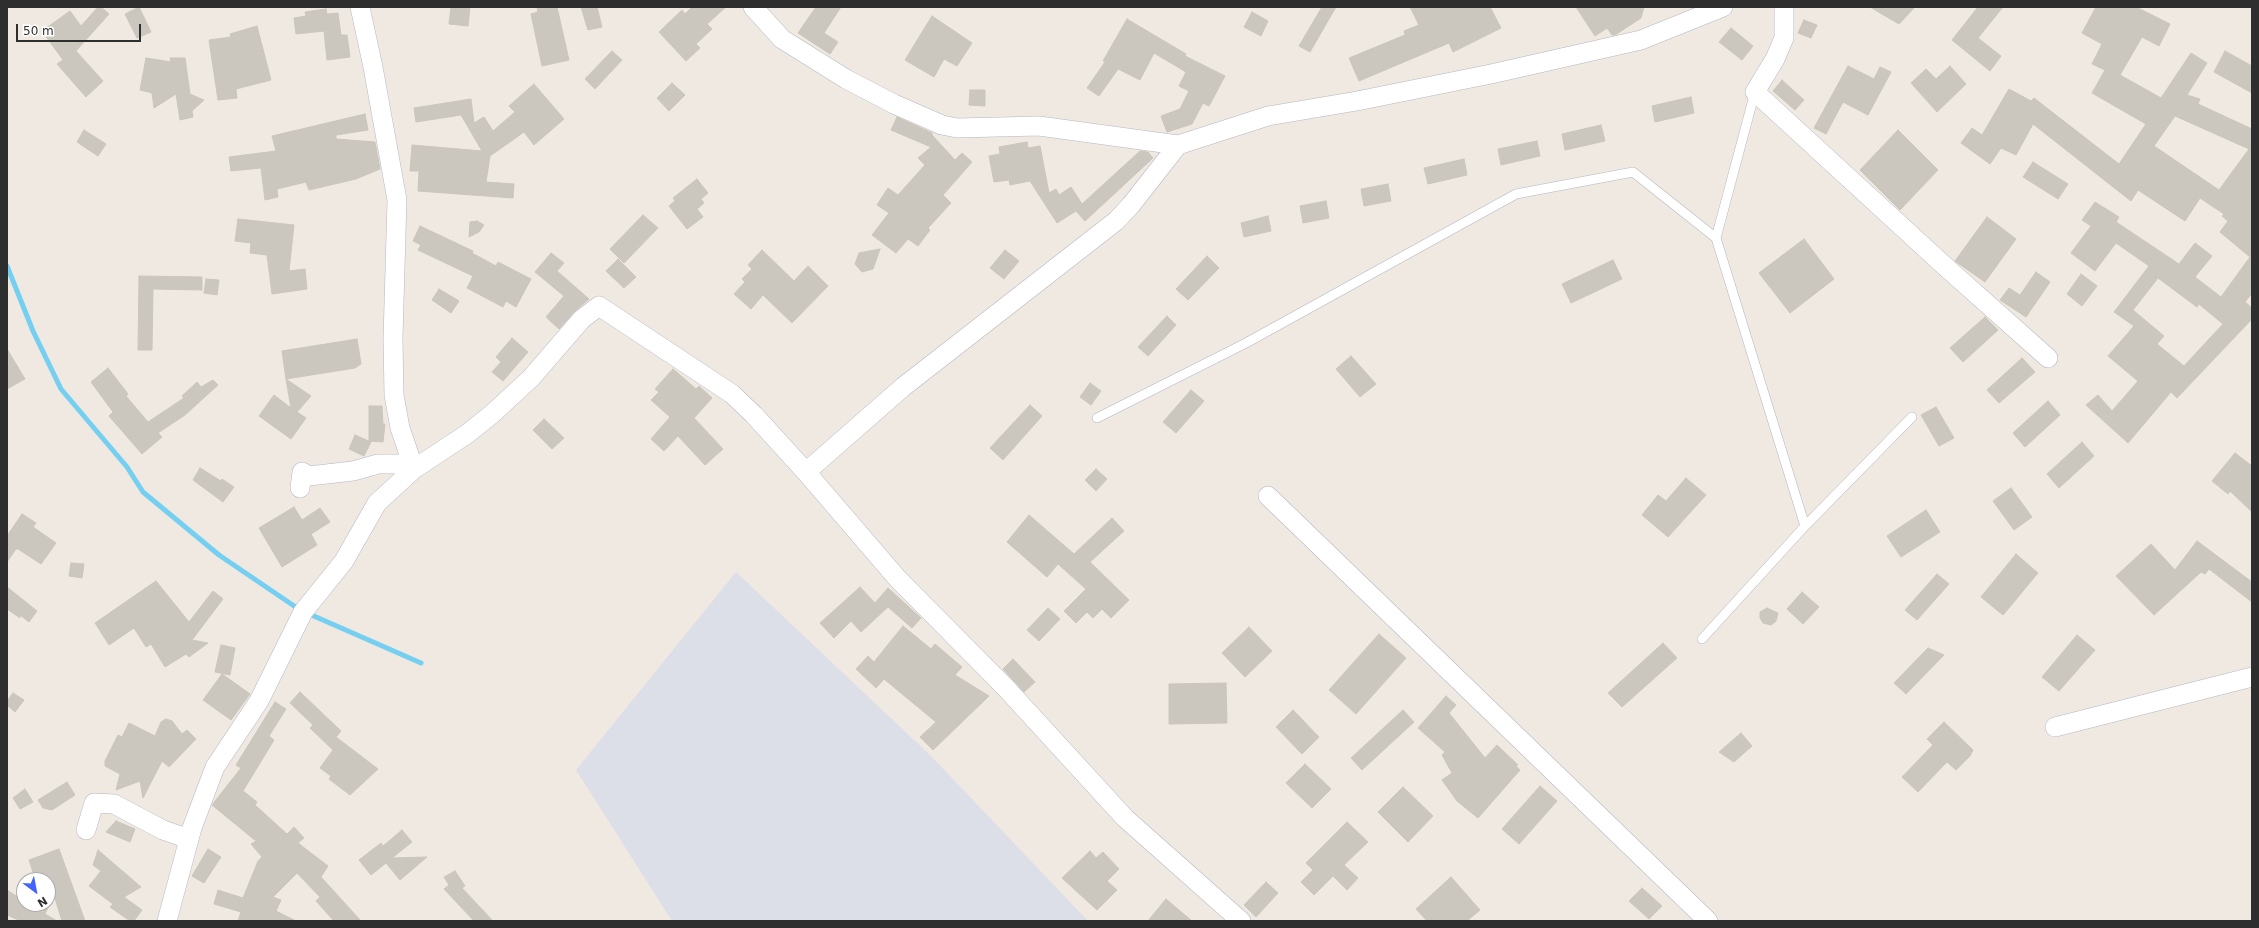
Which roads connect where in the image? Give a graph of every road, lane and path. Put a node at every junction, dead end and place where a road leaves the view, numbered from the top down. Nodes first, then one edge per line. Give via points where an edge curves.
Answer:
1 (360, 7) edge
2 (753, 7) edge
3 (1722, 7) edge
4 (1784, 7) edge
5 (1755, 92) junction
6 (1178, 145) junction
7 (1716, 238) junction
8 (2048, 358) dead end
9 (1912, 417) dead end
10 (1097, 418) dead end
11 (412, 471) junction
12 (806, 472) junction
13 (300, 488) dead end
14 (1268, 496) dead end
15 (1805, 526) junction
16 (1702, 640) dead end
17 (2252, 677) edge
18 (2055, 728) dead end
19 (86, 830) dead end
20 (189, 839) junction
21 (167, 921) edge
22 (1241, 921) edge
23 (1708, 921) edge

1 - 11 street via 397,200 394,395
2 - 6 street via 782,39 794,47 846,79 942,125 957,128 1039,126
3 - 6 street via 1641,40 1492,74 1268,116
4 - 5 street via 1784,38 1775,59
5 - 7 lane
5 - 8 street
6 - 12 street via 1131,205 1116,220 902,387
7 - 10 lane via 1633,172 1516,194 1246,343
7 - 15 lane
9 - 15 lane
11 - 12 street via 492,414 531,378 582,319 599,306 732,394
11 - 13 street via 399,464 378,464 353,471 309,476 302,472
11 - 20 street via 377,503 344,561 303,612 259,701 215,767
12 - 22 street via 897,578 1005,686 1126,818
14 - 23 street
15 - 16 lane
17 - 18 street
19 - 20 street via 94,803 114,804 164,830
20 - 21 street

